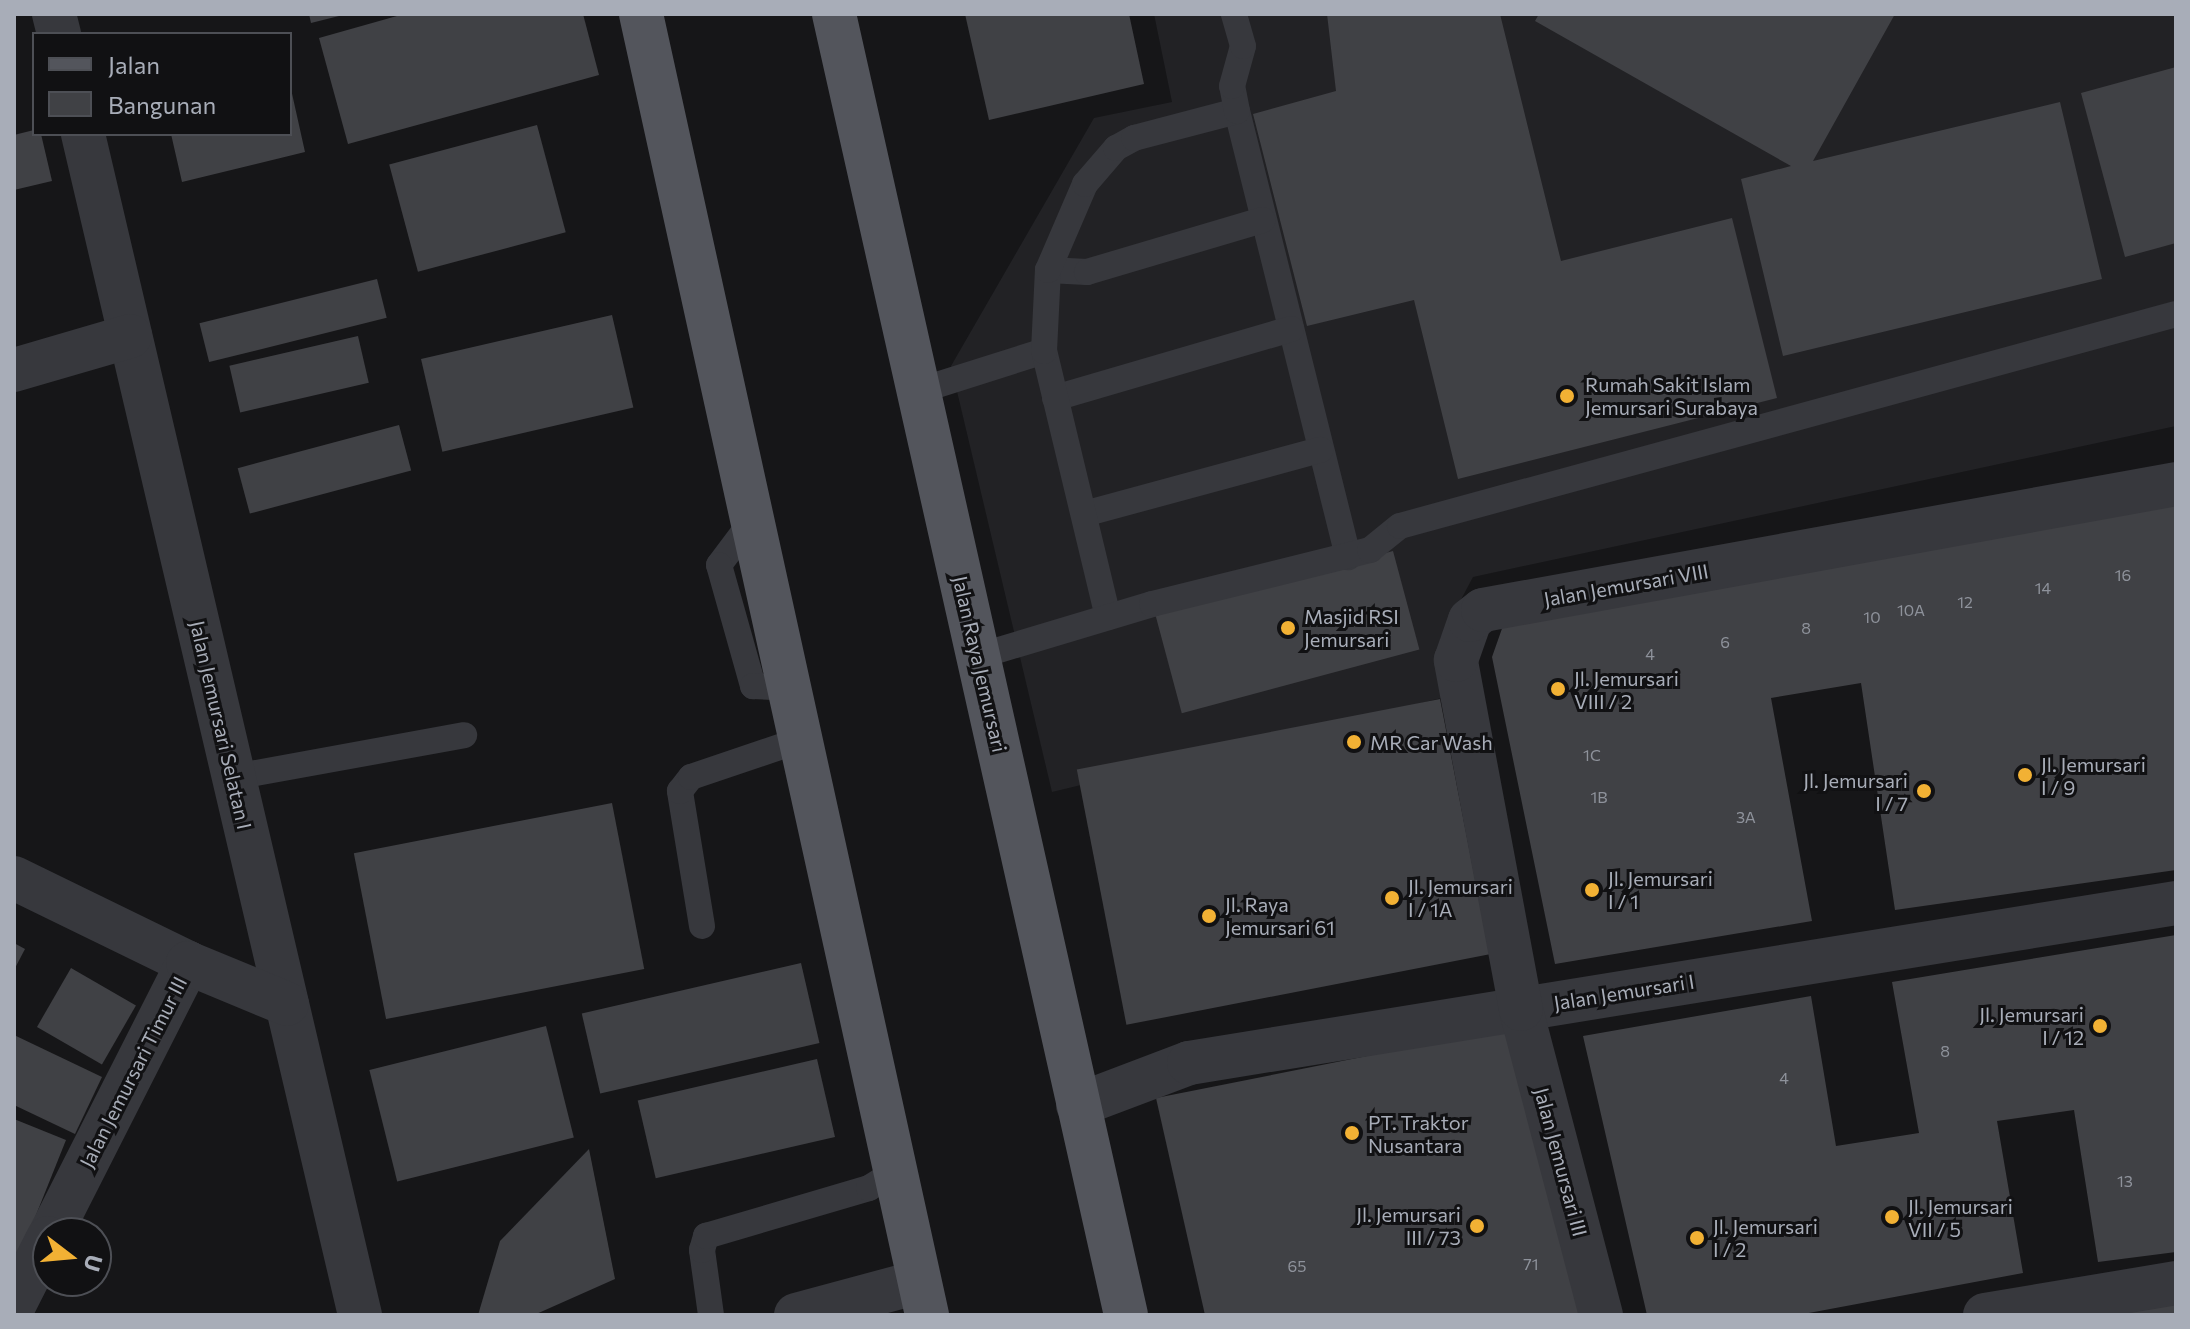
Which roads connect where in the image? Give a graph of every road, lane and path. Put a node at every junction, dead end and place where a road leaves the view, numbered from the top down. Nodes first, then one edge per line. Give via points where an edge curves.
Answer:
1 (641, 14) edge
2 (834, 14) edge
3 (1234, 14) edge
4 (1237, 111) junction
5 (83, 136) edge
6 (1262, 220) junction
7 (1048, 270) junction
8 (2176, 314) edge
9 (1291, 329) junction
10 (130, 336) junction
11 (1044, 351) junction
12 (14, 370) edge
13 (918, 391) junction
14 (1055, 398) junction
15 (1320, 450) junction
16 (2176, 484) edge
17 (1084, 514) junction
18 (1348, 557) junction
19 (1108, 617) junction
20 (979, 656) junction
21 (464, 735) dead end
22 (800, 740) junction
23 (234, 777) junction
24 (14, 878) edge
25 (2176, 903) edge
26 (702, 926) dead end
27 (188, 963) junction
28 (287, 1004) junction
29 (1521, 1009) junction
30 (1078, 1105) junction
31 (896, 1171) junction
32 (59, 1217) edge
33 (32, 1270) edge
34 (2176, 1283) edge
35 (923, 1298) edge
36 (14, 1305) edge
37 (843, 1309) edge
38 (360, 1315) edge
39 (711, 1315) edge
40 (796, 1315) edge
41 (1126, 1315) edge
42 (1601, 1315) edge
43 (1985, 1315) edge

1 - 22 main road
2 - 13 main road, Jalan Raya Jemursari
3 - 4 lane via 1243,46 1232,86
4 - 6 lane
4 - 7 lane via 1134,138 1116,148 1085,184
5 - 10 street, Jalan Jemursari Selatan I
6 - 7 lane via 1087,272
6 - 9 lane
7 - 11 lane
8 - 18 lane via 1400,526 1370,550
9 - 14 lane
9 - 15 lane
10 - 12 street
10 - 23 street, Jalan Jemursari Selatan I
11 - 13 lane
11 - 14 lane
13 - 20 main road, Jalan Raya Jemursari
14 - 17 lane
15 - 17 lane
15 - 18 lane
16 - 29 street, Jalan Jemursari VIII via 1476,615 1463,631 1456,660
17 - 19 lane
18 - 19 lane
19 - 20 lane
20 - 30 main road, Jalan Raya Jemursari
21 - 23 lane
22 - 26 lane via 691,777 680,791
22 - 31 main road
23 - 28 street, Jalan Jemursari Selatan I
24 - 27 street
25 - 29 street, Jalan Jemursari I
27 - 28 street, Jalan Jemursari Timur III
27 - 32 street, Jalan Jemursari Timur III
28 - 38 street, Jalan Jemursari Selatan I
29 - 30 street, Jalan Jemursari I via 1189,1063
29 - 42 street, Jalan Jemursari III
30 - 41 main road, Jalan Raya Jemursari
31 - 35 main road
31 - 39 lane via 869,1188 706,1236 702,1250
33 - 36 street, Jalan Jemursari Timur III
34 - 43 street
35 - 37 street
37 - 40 street

